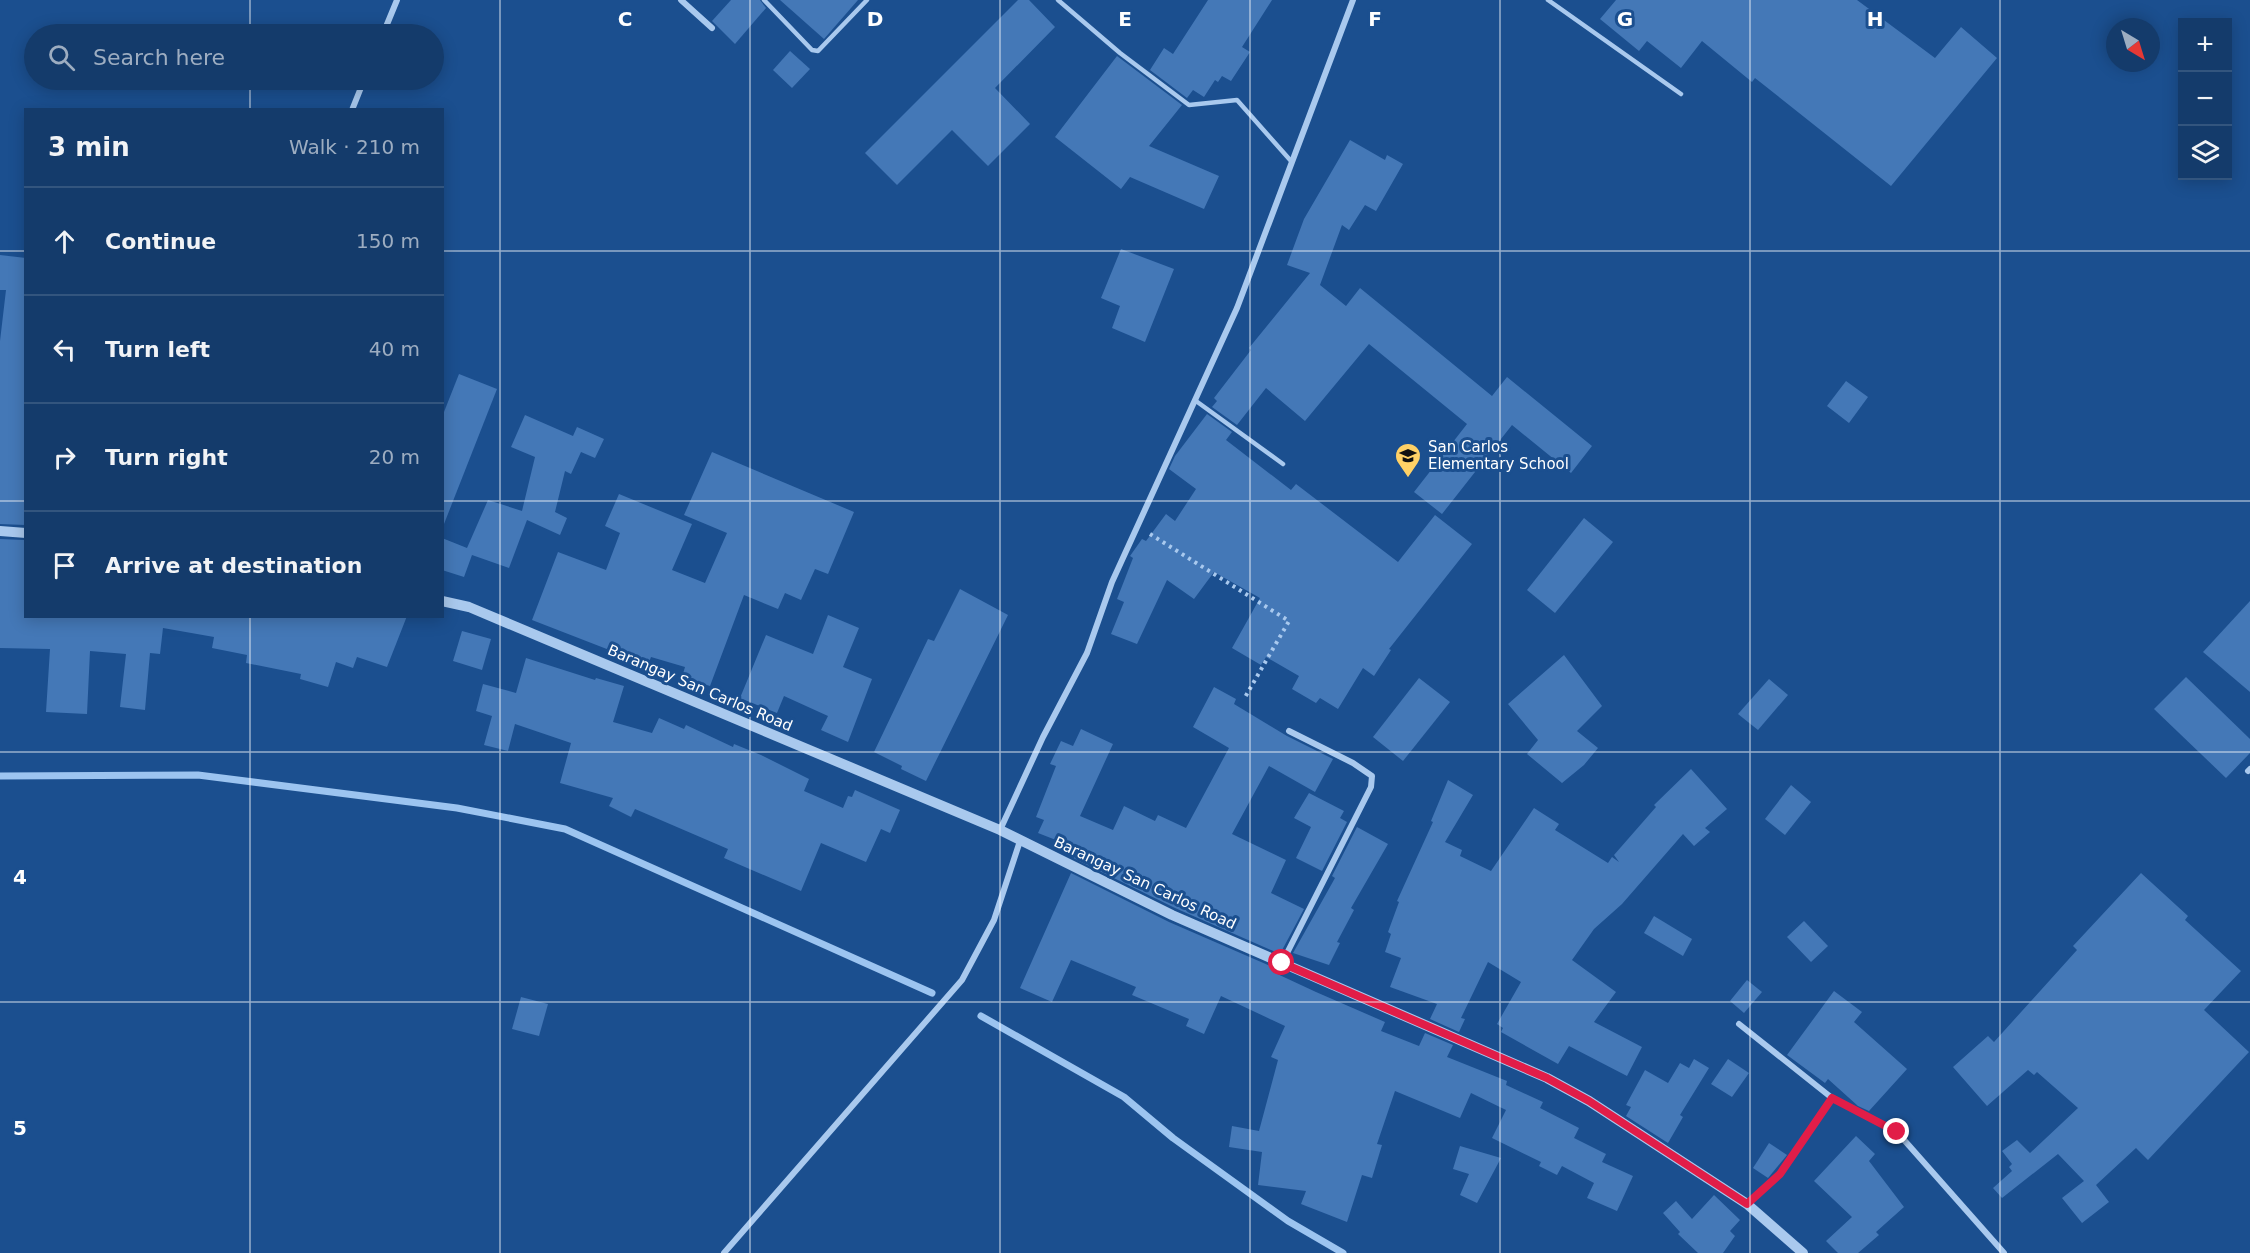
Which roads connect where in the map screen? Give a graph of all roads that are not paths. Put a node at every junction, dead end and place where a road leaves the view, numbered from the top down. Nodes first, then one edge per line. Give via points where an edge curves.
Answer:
1 (397, 0) edge
2 (681, 0) edge
3 (764, 0) edge
4 (867, 0) edge
5 (1058, 0) edge
6 (1353, 0) edge
7 (1548, 0) edge
8 (387, 24) edge
9 (712, 28) dead end
10 (360, 90) edge
11 (1681, 94) dead end
12 (353, 108) edge
13 (1292, 161) junction
14 (1196, 401) junction
15 (1283, 464) dead end
16 (0, 531) edge
17 (24, 533) edge
18 (444, 602) edge
19 (1289, 731) dead end
20 (1000, 830) junction
21 (1020, 841) junction
22 (1282, 963) junction
23 (1739, 1024) dead end
24 (1832, 1098) junction
25 (1747, 1204) junction
26 (724, 1253) edge
27 (1803, 1253) edge
28 (2004, 1253) edge

1 - 8 street
2 - 9 street
3 - 4 lane via 818,51
5 - 13 lane via 1189,105 1237,100
6 - 13 street
7 - 11 lane
10 - 12 street
13 - 14 street via 1237,308
14 - 15 lane
14 - 20 street via 1112,582 1087,653
16 - 17 street
18 - 20 street, Barangay San Carlos Road via 479,612
19 - 22 street via 1372,776 1371,787
20 - 21 street, Barangay San Carlos Road
21 - 22 street, Barangay San Carlos Road
21 - 26 street via 994,920 962,980
22 - 25 street, Barangay San Carlos Road via 1547,1078
23 - 24 street
24 - 25 street via 1780,1174
24 - 28 street via 1897,1132
25 - 27 street, Barangay San Carlos Road

